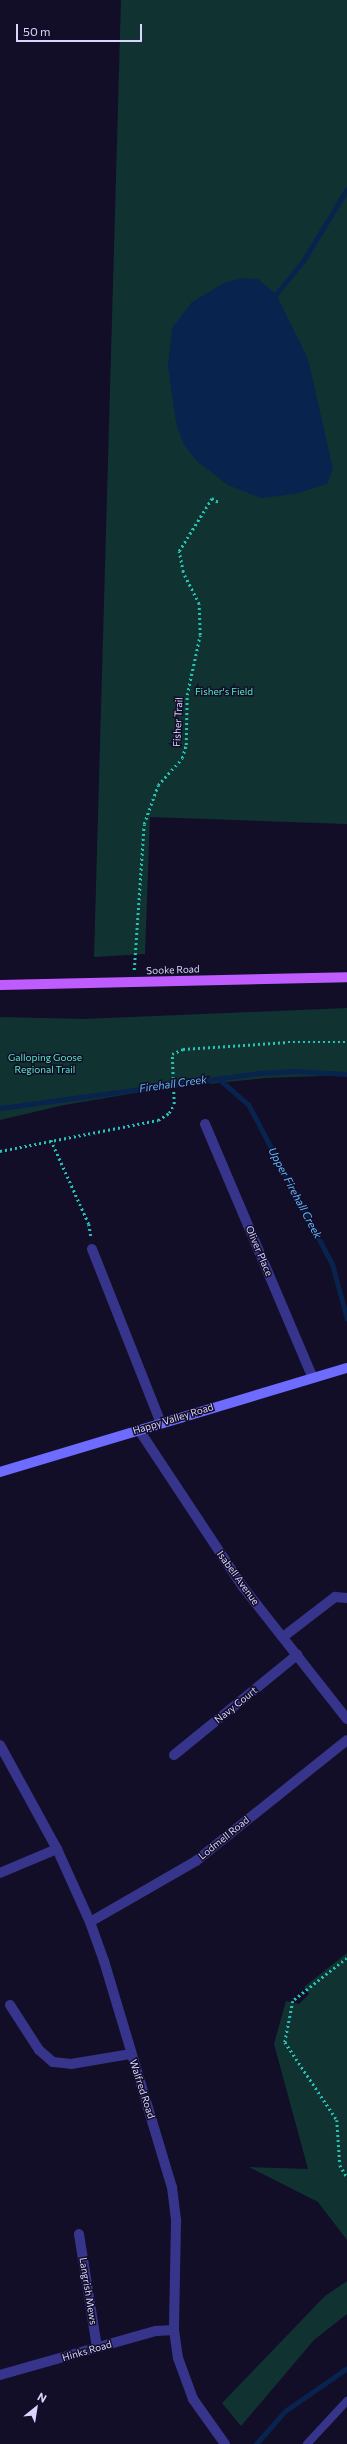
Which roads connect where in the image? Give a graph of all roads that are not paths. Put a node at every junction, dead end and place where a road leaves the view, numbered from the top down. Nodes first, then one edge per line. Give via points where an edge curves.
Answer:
1 (347, 977) edge
2 (0, 985) edge
3 (205, 1124) dead end
4 (92, 1249) road end
5 (347, 1368) edge
6 (313, 1378) junction
7 (161, 1423) junction
8 (139, 1430) junction
9 (0, 1472) edge
10 (347, 1598) edge
11 (283, 1637) junction
12 (297, 1656) junction
13 (347, 1719) edge
14 (347, 1740) edge
15 (0, 1745) edge
16 (174, 1755) dead end
17 (57, 1849) junction
18 (0, 1873) edge
19 (90, 1922) junction
20 (10, 2005) dead end
21 (131, 2054) junction
22 (79, 2234) dead end
23 (174, 2330) junction
24 (97, 2348) junction
25 (0, 2375) edge
26 (346, 2405) edge
27 (225, 2444) edge
28 (307, 2444) edge

1 - 2 main road, Sooke Road
3 - 6 street, Oliver Place
4 - 7 street
5 - 6 main road, Happy Valley Road
6 - 7 main road, Happy Valley Road
7 - 8 main road, Happy Valley Road
8 - 9 main road, Happy Valley Road
8 - 11 street, Isabell Avenue via 212,1544
10 - 11 street via 335,1597
11 - 12 street, Isabell Avenue
12 - 13 street, Isabell Avenue
12 - 16 street, Navy Court
14 - 19 street, Lodmell Road via 196,1861
15 - 17 street, Walfred Road
17 - 18 street
17 - 19 street, Walfred Road
19 - 21 street, Walfred Road
20 - 21 street via 39,2050 53,2062 71,2064
21 - 23 street, Walfred Road via 173,2193 176,2222
22 - 24 street, Langrish Mews
23 - 24 street, Hinks Road via 156,2331
23 - 27 street, Walfred Road via 178,2358 193,2399
24 - 25 street, Hinks Road
26 - 28 lane

